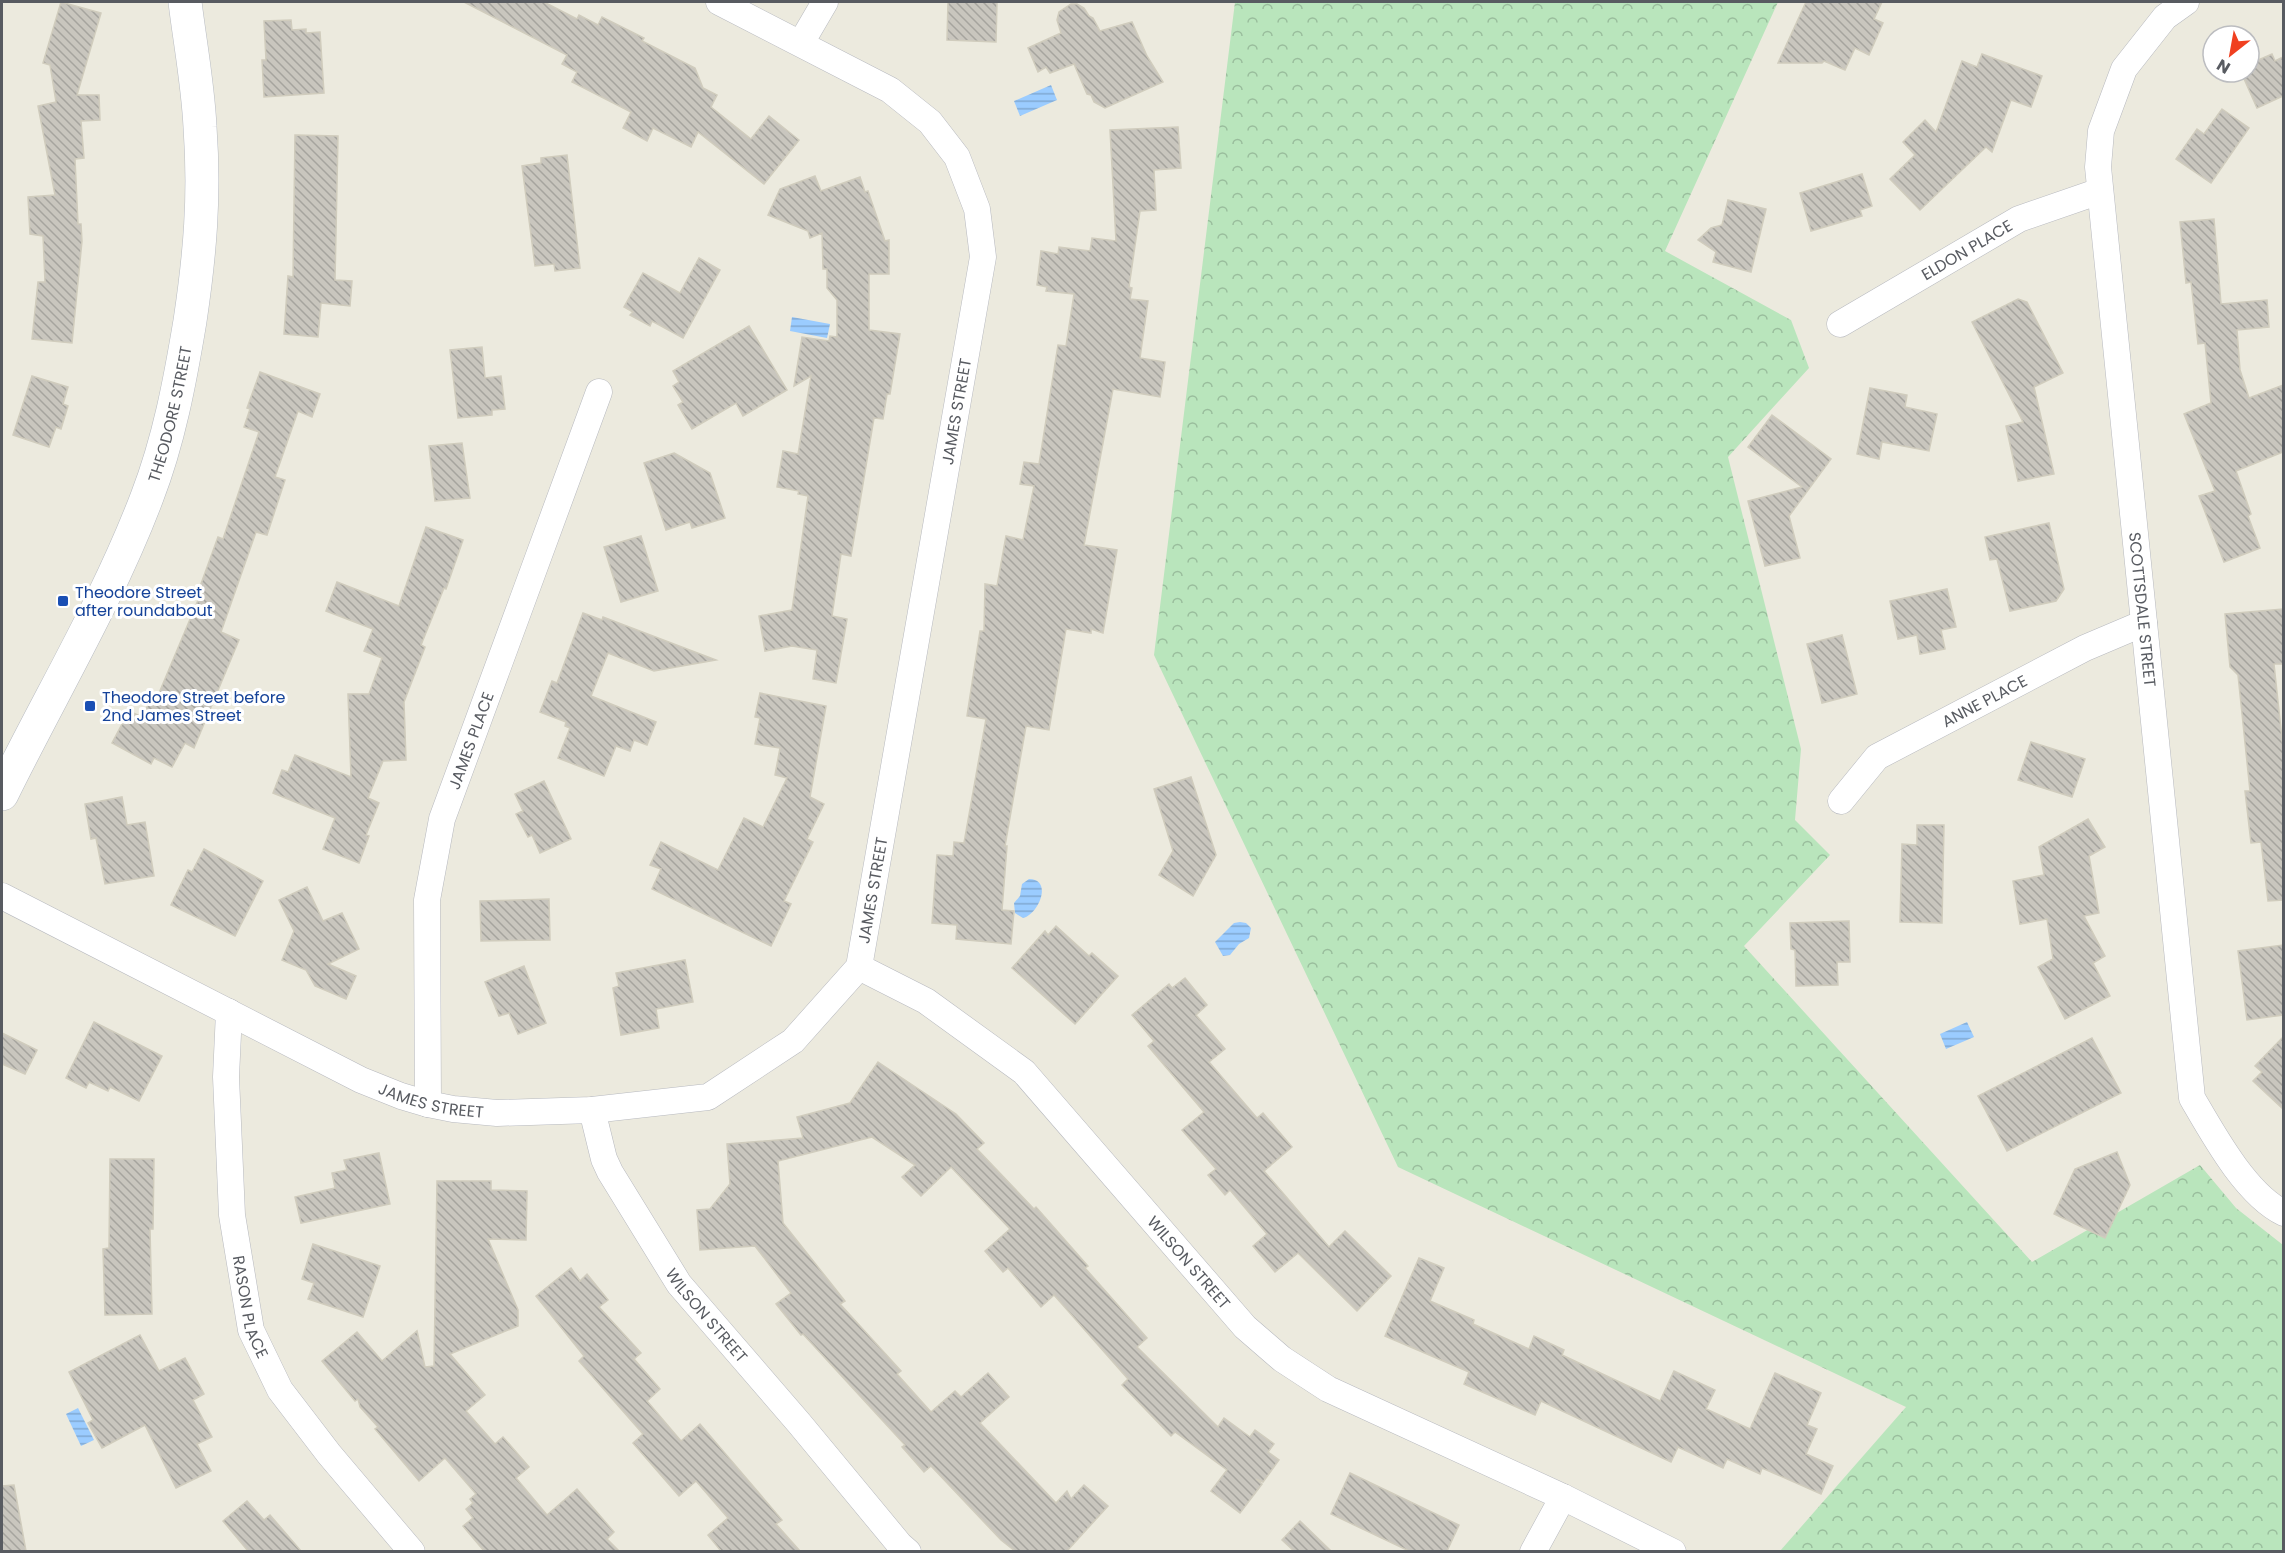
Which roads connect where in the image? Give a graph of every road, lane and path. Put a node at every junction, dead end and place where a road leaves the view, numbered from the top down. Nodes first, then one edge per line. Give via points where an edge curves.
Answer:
1 (185, 2) edge
2 (719, 2) edge
3 (825, 2) edge
4 (2186, 2) edge
5 (801, 44) junction
6 (2100, 191) junction
7 (1840, 324) dead end
8 (599, 392) dead end
9 (2144, 623) junction
10 (2, 794) edge
11 (1840, 801) dead end
12 (2, 896) edge
13 (859, 968) junction
14 (229, 1012) junction
15 (428, 1104) junction
16 (592, 1110) junction
17 (2283, 1213) edge
18 (1563, 1497) junction
19 (411, 1551) edge
20 (908, 1551) edge
21 (1533, 1551) edge
22 (1673, 1551) edge

1 - 10 main road, THEODORE STREET via 200,126 202,222 176,403 147,498 57,689
2 - 5 street, JAMES STREET
3 - 5 street
4 - 6 street, SCOTTSDALE STREET via 2165,17 2124,69 2101,131
5 - 13 street, JAMES STREET via 891,90 930,122 957,157 977,209 984,257
6 - 7 street, ELDON PLACE via 2019,219
6 - 9 street, SCOTTSDALE STREET
8 - 15 street, JAMES PLACE via 442,819 427,900
9 - 11 street, ANNE PLACE via 2085,648 1877,757
9 - 17 street, SCOTTSDALE STREET via 2192,1098 2226,1155 2268,1206
12 - 14 street, JAMES STREET
13 - 16 street, JAMES STREET via 793,1041 708,1097
13 - 18 street, WILSON STREET via 926,1001 1024,1072 1245,1327 1282,1359 1328,1389
14 - 15 street, JAMES STREET via 361,1080
14 - 19 street, RASON PLACE via 226,1077 232,1215 251,1330 280,1390 328,1454
15 - 16 street, JAMES STREET via 497,1113
16 - 20 street, WILSON STREET via 610,1172 679,1284
18 - 21 street
18 - 22 street, WILSON STREET

